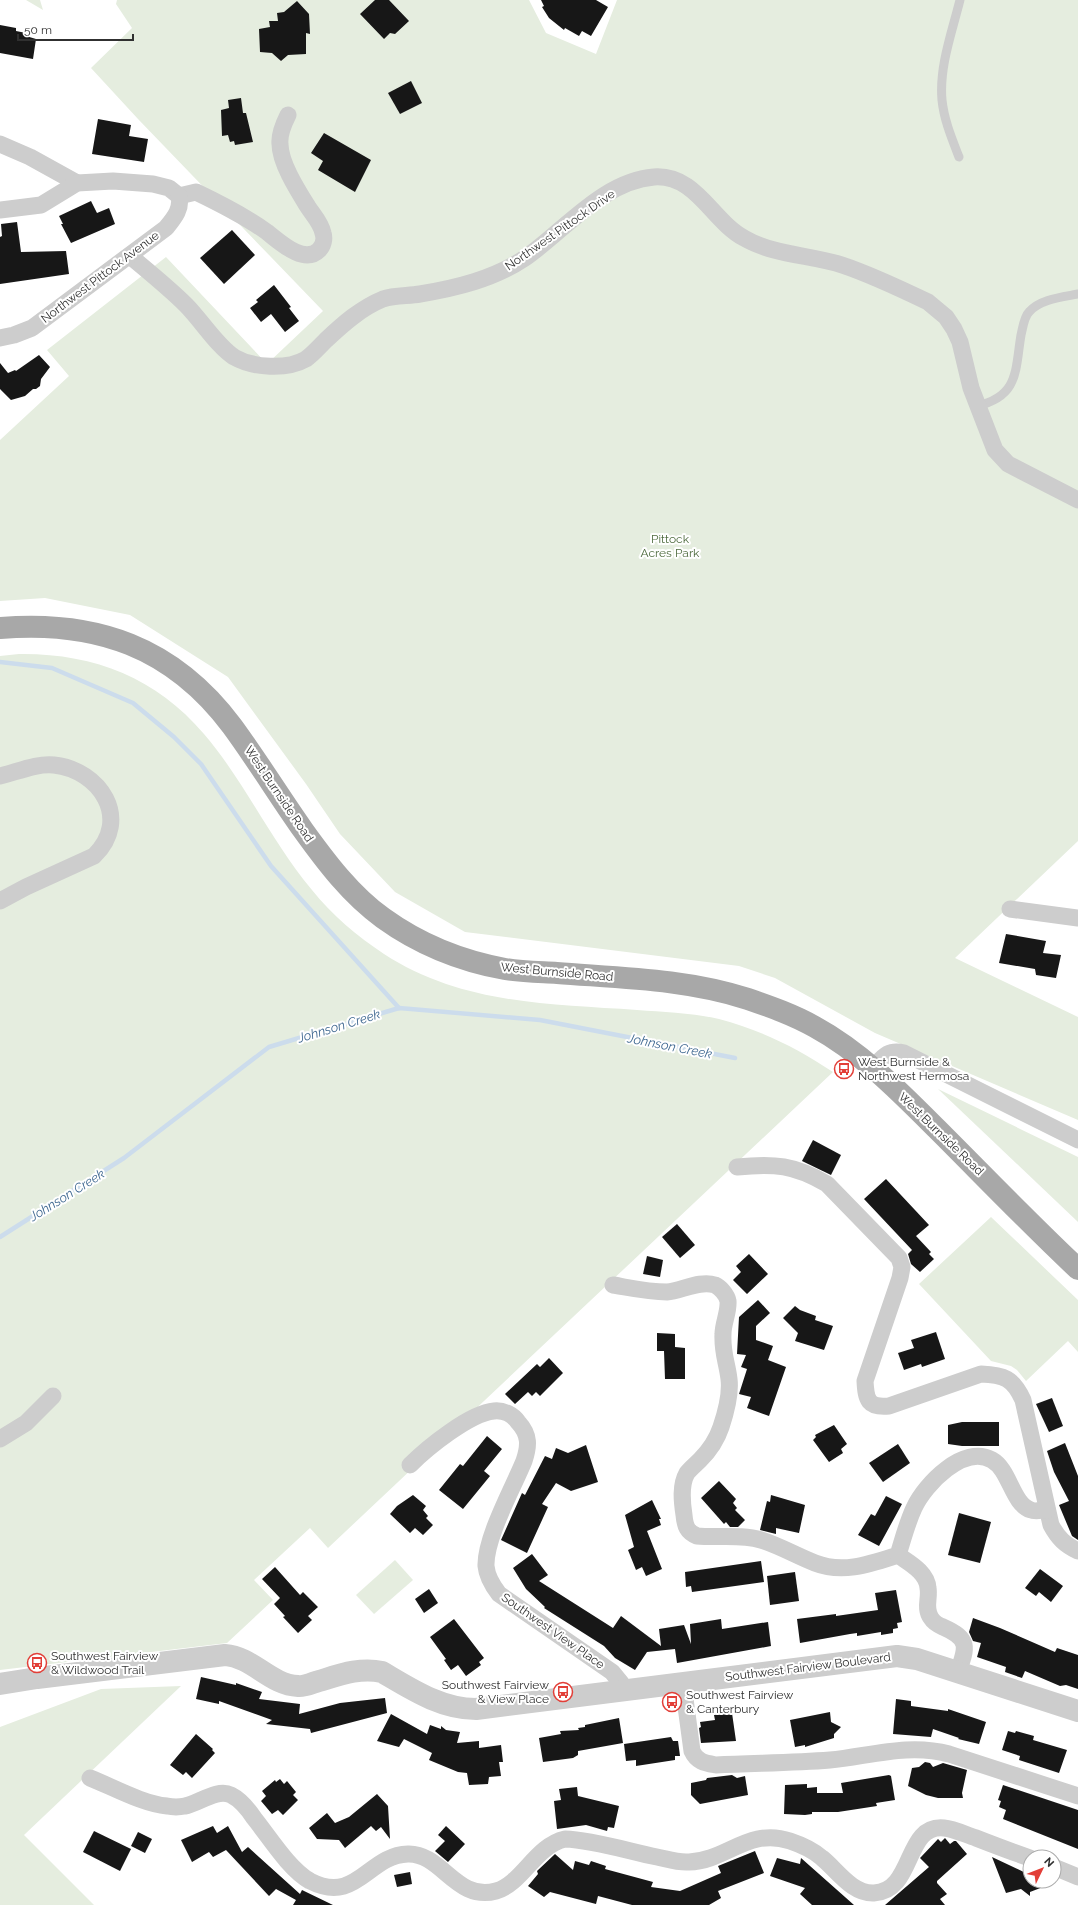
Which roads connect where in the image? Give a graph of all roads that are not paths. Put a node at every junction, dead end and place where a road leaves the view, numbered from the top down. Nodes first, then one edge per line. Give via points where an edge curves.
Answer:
1 (960, 0) edge
2 (288, 115) dead end
3 (0, 144) edge
4 (959, 157) dead end
5 (77, 183) junction
6 (179, 196) junction
7 (0, 210) edge
8 (130, 256) junction
9 (1078, 294) edge
10 (0, 338) edge
11 (977, 406) junction
12 (1078, 500) edge
13 (0, 628) edge
14 (0, 776) edge
15 (0, 901) edge
16 (1010, 909) dead end
17 (1078, 918) edge
18 (873, 1068) junction
19 (1078, 1140) edge
20 (738, 1167) dead end
21 (1078, 1269) edge
22 (612, 1285) dead end
23 (53, 1396) dead end
24 (0, 1439) edge
25 (410, 1465) dead end
26 (1047, 1510) junction
27 (1078, 1551) edge
28 (898, 1555) junction
29 (958, 1672) junction
30 (0, 1684) edge
31 (683, 1684) junction
32 (623, 1690) junction
33 (1078, 1711) edge
34 (90, 1778) dead end
35 (1078, 1796) edge
36 (1022, 1855) edge
37 (1062, 1870) edge
38 (1078, 1877) edge

1 - 4 lane via 942,71 942,101
2 - 6 street via 280,144 291,176 321,225 324,236 322,247 315,254 305,256 289,249 250,221 196,192
3 - 5 street
5 - 6 street via 113,181 153,184 169,188
5 - 7 street via 41,205
6 - 8 street, Northwest Pittock Avenue via 181,203 177,214 166,228
8 - 10 street, Northwest Pittock Avenue via 32,328
8 - 11 street, Northwest Pittock Drive via 187,306 234,357 276,367 293,365 307,358 368,305 386,298 419,294 489,277 527,256 568,222 607,195 644,179 664,178 682,183 694,192 729,228 746,240 843,266 928,302 946,318 957,335
9 - 11 lane via 1047,301 1029,312 1023,327 1012,383 991,402
11 - 12 street, Northwest Pittock Drive via 995,450 1001,458 1020,471
13 - 18 main road, West Burnside Road via 63,626 121,639 148,652 189,680 232,726 288,810 331,868 381,917 424,942 460,958 507,969 662,982 717,990 794,1016 817,1028
14 - 15 street via 38,766 68,768 85,777 101,791 108,800 112,821 101,850 94,856
16 - 17 street
18 - 19 street via 888,1053 904,1053
18 - 21 main road, West Burnside Road
20 - 26 street via 764,1164 796,1169 813,1176 827,1184 899,1258 902,1267 900,1278 865,1381 866,1394 870,1402 878,1407 890,1406 981,1374 996,1374 1017,1387 1023,1400
22 - 28 street via 668,1292 715,1285 724,1292 728,1300 723,1354 729,1380 728,1404 721,1429 708,1452 688,1471 684,1481 682,1503 688,1531 697,1536 739,1536 761,1540 814,1563 834,1568 860,1566
23 - 24 street via 26,1423
25 - 32 street, Southwest View Place via 463,1423 494,1411 510,1414 517,1420 525,1429 528,1448 490,1540 486,1555 488,1576 499,1594 612,1672
26 - 27 street via 1051,1525 1059,1539 1066,1546
26 - 28 street via 1032,1510 1021,1503 993,1460 978,1456 962,1459 930,1485 914,1507
28 - 29 street via 927,1581 930,1618 935,1623 956,1632 966,1644
29 - 31 street, Southwest Fairview Boulevard via 909,1657 892,1656
29 - 33 street, Southwest Fairview Boulevard
30 - 32 street, Southwest Fairview Boulevard via 225,1655 236,1656 277,1680 298,1687 354,1671 375,1670 434,1701 458,1709 508,1706
31 - 32 street, Southwest Fairview Boulevard
31 - 35 street via 692,1751 698,1760 704,1763 716,1765 830,1760 894,1750 928,1749
34 - 36 street via 146,1801 166,1806 185,1806 218,1794 230,1794 242,1802 295,1869 310,1881 329,1888 356,1883 386,1859 396,1855 412,1854 424,1858 468,1889 482,1893 490,1892 505,1887 543,1850 565,1839 682,1863 720,1855 753,1840 788,1840 816,1853 855,1887 874,1893 887,1890 895,1883 904,1871 917,1843 933,1830 945,1828 960,1832
37 - 38 street

